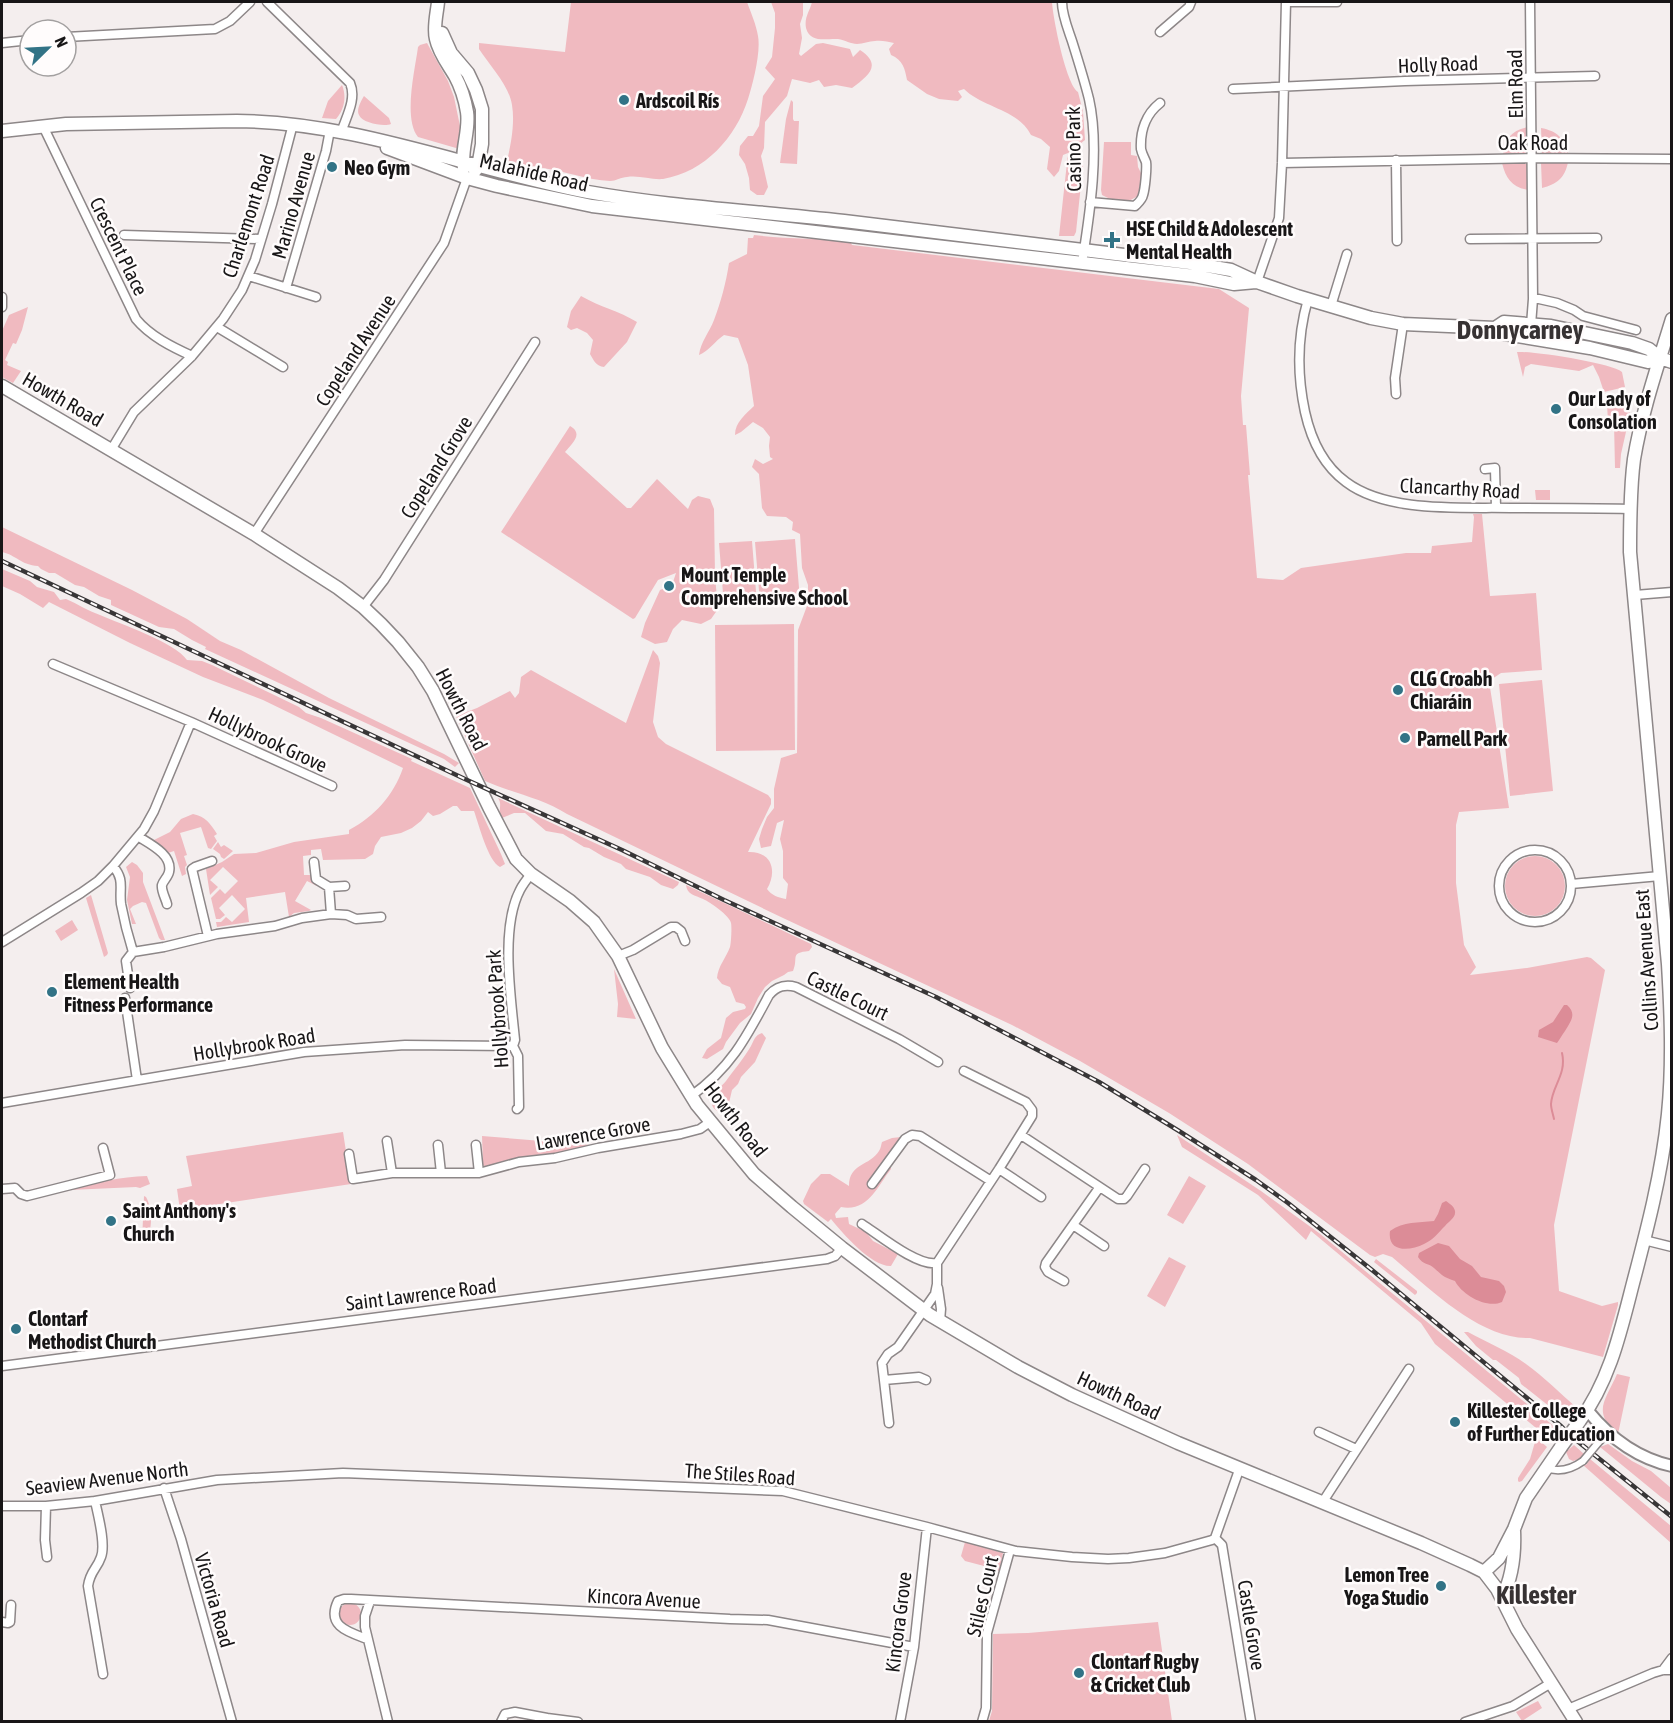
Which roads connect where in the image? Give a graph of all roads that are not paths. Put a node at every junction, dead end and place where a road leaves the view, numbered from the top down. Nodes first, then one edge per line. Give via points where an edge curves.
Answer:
1 (250, 2) edge
2 (267, 2) edge
3 (1062, 2) edge
4 (1191, 2) edge
5 (1286, 2) edge
6 (1337, 2) edge
7 (1530, 2) edge
8 (438, 7) edge
9 (1160, 32) dead end
10 (78, 36) edge
11 (18, 41) edge
12 (2, 43) edge
13 (1595, 76) dead end
14 (1532, 77) junction
15 (1283, 87) junction
16 (1233, 89) dead end
17 (1160, 103) dead end
18 (482, 109) junction
19 (467, 113) junction
20 (293, 124) junction
21 (43, 126) junction
22 (2, 130) edge
23 (340, 132) junction
24 (1532, 159) junction
25 (1671, 159) edge
26 (1396, 160) junction
27 (463, 162) junction
28 (1282, 163) junction
29 (478, 167) junction
30 (467, 178) junction
31 (566, 188) junction
32 (563, 200) junction
33 (1090, 202) junction
34 (718, 214) junction
35 (866, 231) junction
36 (124, 235) dead end
37 (975, 236) junction
38 (1532, 238) junction
39 (1597, 238) dead end
40 (260, 239) junction
41 (1470, 240) dead end
42 (1397, 241) dead end
43 (975, 250) junction
44 (1347, 254) dead end
45 (1083, 256) junction
46 (1343, 269) junction
47 (1352, 272) dead end
48 (249, 276) junction
49 (1257, 282) junction
50 (286, 288) junction
51 (2, 297) edge
52 (315, 297) dead end
53 (1308, 299) junction
54 (1533, 299) junction
55 (1331, 306) junction
56 (2, 307) edge
57 (1671, 319) edge
58 (1403, 324) junction
59 (1532, 324) junction
60 (218, 327) junction
61 (1495, 328) junction
62 (1636, 330) dead end
63 (1530, 338) junction
64 (535, 342) dead end
65 (192, 356) junction
66 (1636, 359) junction
67 (1665, 360) edge
68 (283, 367) dead end
69 (2, 386) edge
70 (1651, 388) junction
71 (1396, 394) dead end
72 (111, 450) junction
73 (1485, 469) dead end
74 (1496, 508) junction
75 (1630, 509) junction
76 (254, 534) junction
77 (1671, 592) edge
78 (1635, 595) junction
79 (363, 607) junction
80 (53, 664) dead end
81 (191, 722) junction
82 (332, 786) dead end
83 (139, 837) junction
84 (212, 861) dead end
85 (314, 862) dead end
86 (114, 866) junction
87 (531, 874) junction
88 (1660, 876) junction
89 (1571, 884) junction
90 (345, 886) dead end
91 (329, 887) junction
92 (167, 904) dead end
93 (331, 914) junction
94 (381, 917) dead end
95 (208, 936) junction
96 (685, 941) dead end
97 (2, 942) edge
98 (133, 952) junction
99 (618, 956) junction
100 (130, 988) dead end
101 (125, 998) dead end
102 (1671, 1015) edge
103 (513, 1046) junction
104 (938, 1062) dead end
105 (964, 1071) dead end
106 (137, 1080) junction
107 (691, 1096) junction
108 (2, 1103) edge
109 (517, 1109) dead end
110 (710, 1122) junction
111 (1020, 1135) junction
112 (387, 1141) dead end
113 (438, 1144) dead end
114 (476, 1145) dead end
115 (103, 1148) dead end
116 (349, 1154) dead end
117 (999, 1169) junction
118 (1145, 1169) dead end
119 (392, 1173) junction
120 (441, 1173) junction
121 (479, 1173) junction
122 (991, 1181) junction
123 (872, 1184) dead end
124 (1099, 1188) junction
125 (2, 1189) edge
126 (1041, 1197) dead end
127 (862, 1224) dead end
128 (1073, 1225) junction
129 (1644, 1240) junction
130 (1104, 1246) dead end
131 (1671, 1247) edge
132 (842, 1248) junction
133 (937, 1263) junction
134 (1064, 1281) dead end
135 (937, 1284) junction
136 (923, 1309) junction
137 (940, 1321) junction
138 (2, 1366) edge
139 (1409, 1369) dead end
140 (884, 1380) junction
141 (926, 1380) dead end
142 (1588, 1411) junction
143 (889, 1423) dead end
144 (1320, 1432) dead end
145 (1610, 1434) junction
146 (1356, 1449) junction
147 (1671, 1466) edge
148 (1546, 1468) junction
149 (1239, 1470) junction
150 (217, 1480) joint
151 (164, 1488) junction
152 (95, 1501) junction
153 (1322, 1503) junction
154 (2, 1506) edge
155 (46, 1506) junction
156 (927, 1527) junction
157 (1514, 1529) junction
158 (1215, 1538) junction
159 (1010, 1550) junction
160 (47, 1557) dead end
161 (1484, 1572) junction
162 (1502, 1598) junction
163 (370, 1601) junction
164 (11, 1605) dead end
165 (2, 1622) edge
166 (367, 1639) junction
167 (914, 1647) junction
168 (1671, 1658) edge
169 (1667, 1670) edge
170 (103, 1674) dead end
171 (1551, 1683) junction
172 (1568, 1709) junction
173 (547, 1718) junction
174 (232, 1722) edge
175 (388, 1722) edge
176 (501, 1722) edge
177 (537, 1722) edge
178 (578, 1722) edge
179 (900, 1722) edge
180 (982, 1722) edge
181 (1251, 1722) edge
182 (1465, 1722) edge
183 (1576, 1722) edge

1 - 10 street via 215,29
2 - 23 street, Marino Avenue via 353,88
3 - 33 street, Casino Park via 1093,126
4 - 9 street
5 - 6 street
5 - 15 street
7 - 14 street, Elm Road
8 - 18 main road via 447,46 468,73
8 - 19 main road via 435,36 456,78
11 - 12 street
13 - 14 street, Holly Road
14 - 15 street, Holly Road
14 - 24 street, Elm Road
15 - 16 street, Holly Road
15 - 28 street
17 - 33 street via 1147,117 1142,132 1141,150 1146,164 1140,201 1135,206
18 - 19 main road
18 - 29 main road
19 - 27 main road
20 - 21 main road, Malahide Road via 237,121
20 - 23 main road, Malahide Road
20 - 40 street, Charlemont Road
21 - 22 main road, Malahide Road
21 - 65 street, Crescent Place via 136,319 161,340
23 - 27 main road, Malahide Road
23 - 30 main road, Malahide Road
23 - 50 street, Marino Avenue via 326,151
24 - 25 street, Oak Road
24 - 26 street, Oak Road
24 - 38 street, Elm Road
26 - 28 street, Oak Road
26 - 42 street
27 - 29 main road, Malahide Road
27 - 30 main road
28 - 49 street via 1279,218
29 - 30 main road
29 - 31 main road, Malahide Road
30 - 32 main road, Malahide Road
30 - 76 street, Copeland Avenue via 444,243
31 - 32 main road
31 - 34 main road, Malahide Road
32 - 34 main road, Malahide Road via 592,206
33 - 45 street, Casino Park
34 - 35 main road, Malahide Road
35 - 37 main road, Malahide Road
35 - 43 main road, Malahide Road
36 - 40 street
37 - 43 main road
37 - 45 main road, Malahide Road
38 - 39 street
38 - 41 street
38 - 54 street, Elm Road
40 - 48 street, Charlemont Road
43 - 45 main road, Malahide Road
44 - 46 street
45 - 49 main road, Malahide Road via 1234,284
46 - 47 street
46 - 55 street
48 - 50 street
48 - 60 street, Charlemont Road
49 - 53 main road, Malahide Road
50 - 52 street
51 - 56 street
53 - 55 main road, Malahide Road
53 - 74 street, Clancarthy Road via 1299,380 1312,435 1335,473 1362,492 1391,502
54 - 59 street, Elm Road
54 - 62 street via 1557,303 1582,316
55 - 58 main road, Malahide Road
57 - 67 main road, Collins Avenue East
58 - 61 main road, Malahide Road
58 - 71 street
59 - 61 main road, Malahide Road via 1504,322
59 - 63 street, Elm Road
59 - 67 main road, Malahide Road via 1632,343
60 - 65 street, Charlemont Road
60 - 68 street
61 - 63 main road, Malahide Road via 1505,334
63 - 66 main road, Malahide Road
64 - 79 street, Copeland Grove
65 - 72 street, Charlemont Road via 135,412
66 - 67 main road, Malahide Road
66 - 70 main road
67 - 70 main road, Collins Avenue East
69 - 72 main road, Howth Road
70 - 75 main road, Collins Avenue East via 1634,461
72 - 76 main road, Howth Road
73 - 74 street via 1495,468
74 - 75 street, Clancarthy Road
75 - 78 main road, Collins Avenue East
76 - 79 main road, Howth Road
77 - 78 street
78 - 88 main road, Collins Avenue East
79 - 87 main road, Howth Road via 398,642 429,685 512,854
80 - 81 street, Hollybrook Grove
81 - 82 street, Hollybrook Grove
81 - 83 street, Hollybrook Grove via 159,802
83 - 86 street, Hollybrook Grove
83 - 92 street via 162,852 168,862 170,870 162,884
84 - 95 street via 192,869
85 - 91 street via 316,879
86 - 97 street, Hollybrook Grove via 98,881
86 - 98 street via 121,880 121,900
87 - 99 main road, Howth Road via 586,914
87 - 103 street, Hollybrook Park via 516,900 508,939
88 - 89 street
88 - 102 main road, Collins Avenue East
89 - 89 street via 1564,907 1545,921 1533,922 1511,914 1503,904 1498,881 1509,860 1518,853 1542,850 1562,862
90 - 91 street
91 - 93 street
93 - 94 street via 356,919
93 - 95 street
95 - 98 street
96 - 99 street via 681,931 671,927
98 - 100 street via 126,961
99 - 107 main road, Howth Road via 662,1048
101 - 106 street
102 - 129 main road, Collins Avenue East via 1668,1115
103 - 106 street, Hollybrook Road via 333,1049
103 - 109 street, Hollybrook Park via 518,1056
104 - 107 street, Castle Court via 787,985 769,994 737,1052
105 - 111 street via 1030,1106 1032,1116
106 - 108 street, Hollybrook Road
107 - 110 main road, Howth Road
110 - 121 street, Lawrence Grove via 681,1134 519,1162
110 - 132 main road, Howth Road via 754,1174
111 - 117 street
111 - 124 street
112 - 119 street
113 - 120 street
114 - 121 street
115 - 125 street via 110,1175 27,1196 15,1188
116 - 119 street, Lawrence Grove via 353,1179
117 - 122 street
117 - 126 street
118 - 124 street via 1124,1199
119 - 120 street, Lawrence Grove
120 - 121 street, Lawrence Grove
122 - 123 street via 920,1136 912,1135
122 - 133 street
124 - 128 street
127 - 133 street via 923,1263
128 - 130 street
128 - 134 street via 1046,1263 1048,1272
129 - 131 street
129 - 142 main road, Collins Avenue East via 1609,1369
132 - 136 main road, Howth Road
132 - 138 street, Saint Lawrence Road via 827,1258
133 - 135 street
135 - 136 street via 935,1294
135 - 137 street
136 - 137 main road, Howth Road
136 - 140 street via 898,1347 882,1363
137 - 149 main road, Howth Road via 1064,1391
139 - 146 street
140 - 141 street
140 - 143 street
142 - 145 street
142 - 148 main road, Collins Avenue East, bridge
144 - 146 street
145 - 147 street via 1640,1456
145 - 148 street, bridge via 1575,1467 1558,1471
146 - 153 street
148 - 157 main road, Collins Avenue East via 1526,1498
149 - 153 main road, Howth Road
149 - 158 street
150 - 151 street, Seaview Avenue North
150 - 156 street, The Stiles Road via 343,1473 783,1491
151 - 152 street, Seaview Avenue North
151 - 174 street, Victoria Road
152 - 155 street, Seaview Avenue North
152 - 170 street via 102,1550 88,1586
153 - 161 main road, Howth Road
154 - 155 street, Seaview Avenue North
155 - 160 street
156 - 159 street, The Stiles Road
156 - 167 street, Kincora Grove
157 - 161 main road, Collins Avenue East via 1499,1558
157 - 162 main road, Collins Avenue East via 1515,1555
158 - 159 street, The Stiles Road via 1208,1543 1129,1558
158 - 181 street, Castle Grove via 1222,1545
159 - 180 street, Stiles Court via 987,1633 986,1708
161 - 162 main road, Howth Road
162 - 171 main road, Howth Road
163 - 166 street via 364,1616
163 - 166 street, Kincora Avenue via 344,1599 338,1601 335,1611 341,1628
163 - 167 street, Kincora Avenue via 768,1620
164 - 165 street via 10,1622
166 - 175 street
167 - 179 street, Kincora Grove
168 - 169 street
169 - 172 street
171 - 172 main road, Howth Road
171 - 182 street via 1513,1706
172 - 183 main road, Howth Road
173 - 176 street via 515,1712 505,1714
173 - 177 street
173 - 178 street

